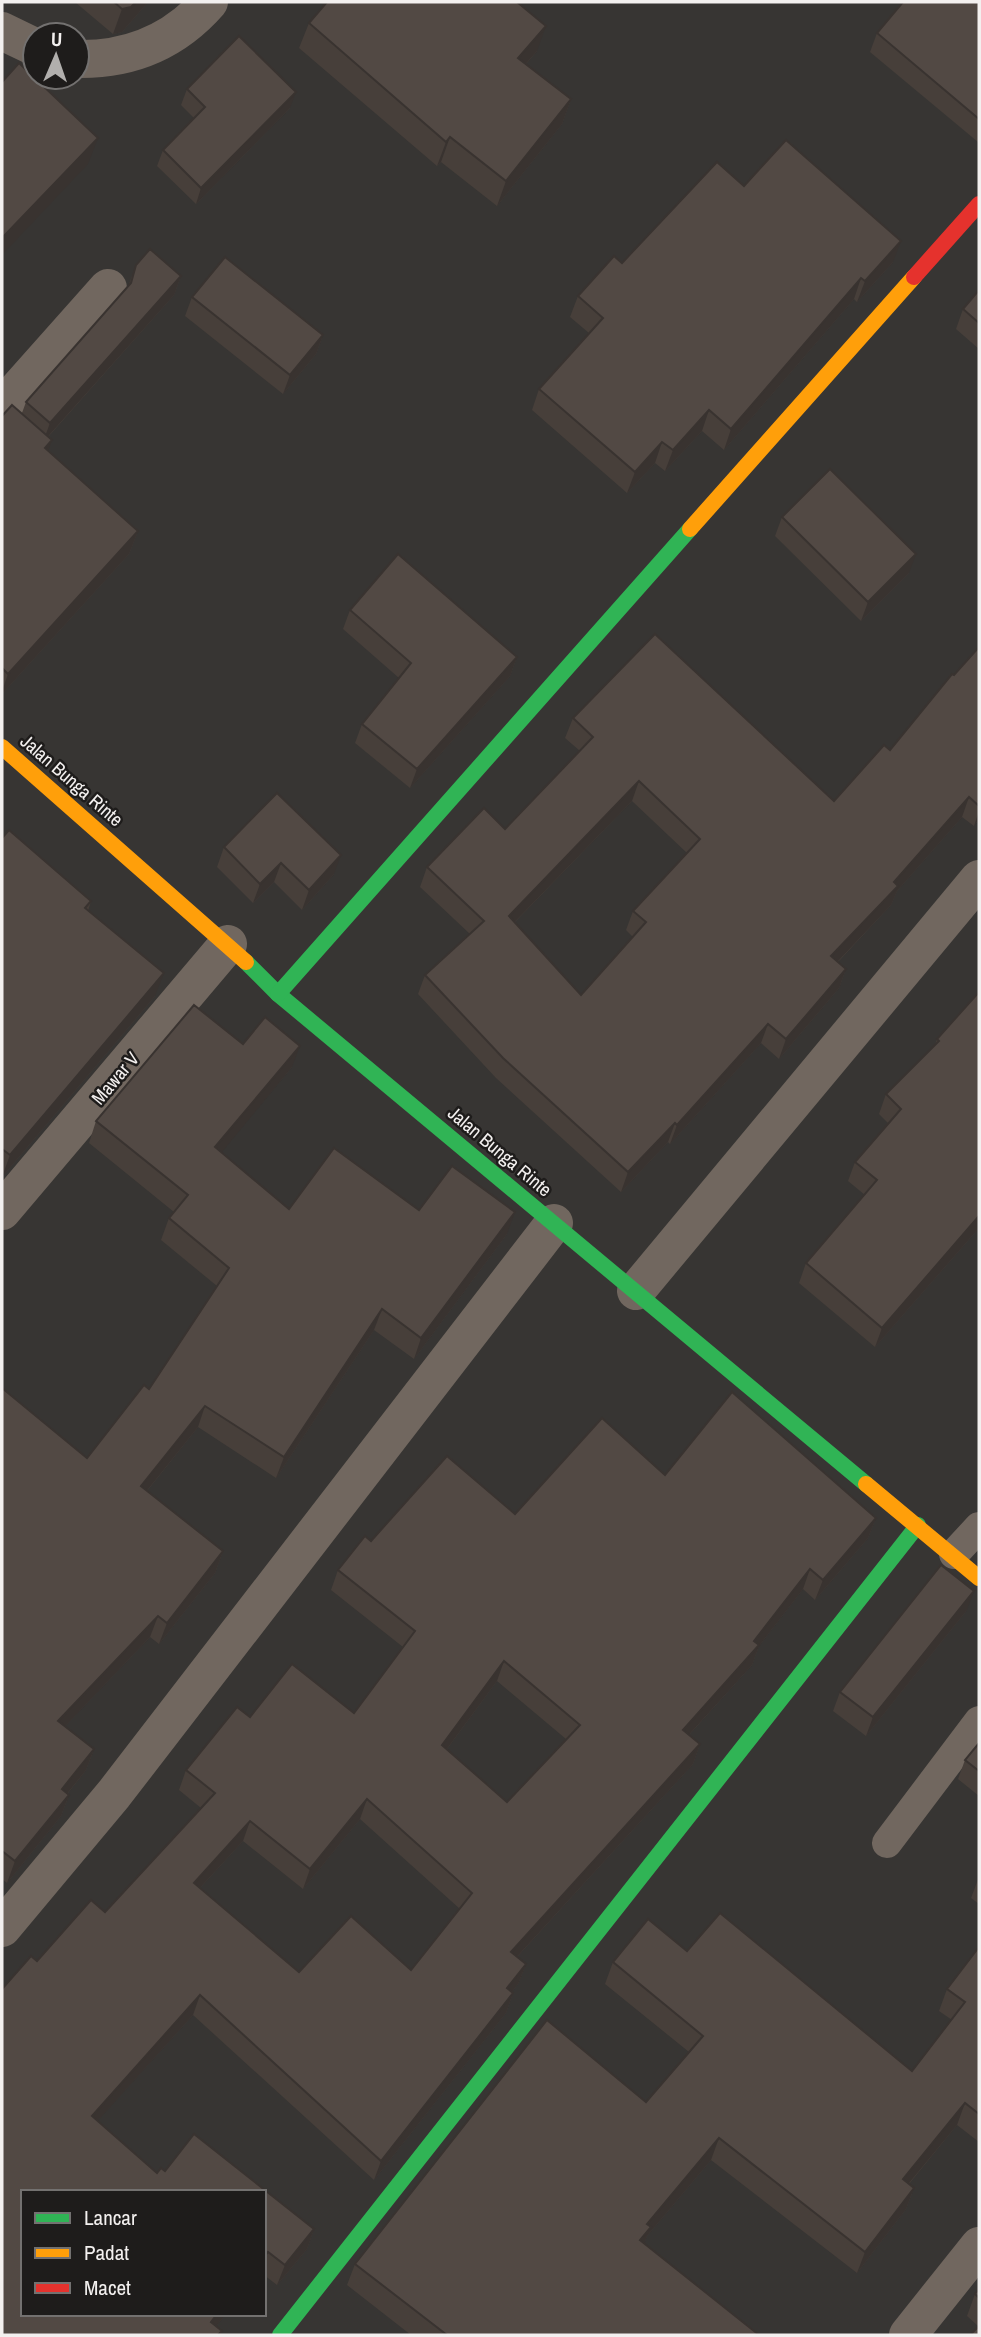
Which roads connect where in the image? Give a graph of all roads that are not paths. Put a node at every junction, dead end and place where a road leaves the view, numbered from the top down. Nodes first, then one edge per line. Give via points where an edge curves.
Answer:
1 (209, 2) edge
2 (2, 32) edge
3 (21, 41) edge
4 (91, 59) edge
5 (979, 204) edge
6 (108, 288) dead end
7 (2, 407) edge
8 (2, 747) edge
9 (979, 879) edge
10 (228, 944) junction
11 (278, 994) junction
12 (2, 1211) edge
13 (554, 1223) junction
14 (636, 1291) junction
15 (918, 1525) junction
16 (979, 1527) edge
17 (954, 1554) junction
18 (979, 1578) edge
19 (979, 1721) edge
20 (887, 1843) dead end
21 (2, 1928) edge
22 (979, 2246) edge
23 (280, 2335) edge
24 (908, 2335) edge

1 - 4 street via 150,48
2 - 3 street
5 - 11 street
6 - 7 street
8 - 10 street, Jalan Bunga Rinte
9 - 14 street
10 - 11 street, Jalan Bunga Rinte
10 - 12 street, Mawar V
11 - 13 street, Jalan Bunga Rinte
13 - 14 street, Jalan Bunga Rinte
13 - 21 street via 122,1783
14 - 15 street, Jalan Bunga Rinte
15 - 17 street, Jalan Bunga Rinte
15 - 23 street
16 - 17 lane
17 - 18 street, Jalan Bunga Rinte
19 - 20 lane
22 - 24 street

